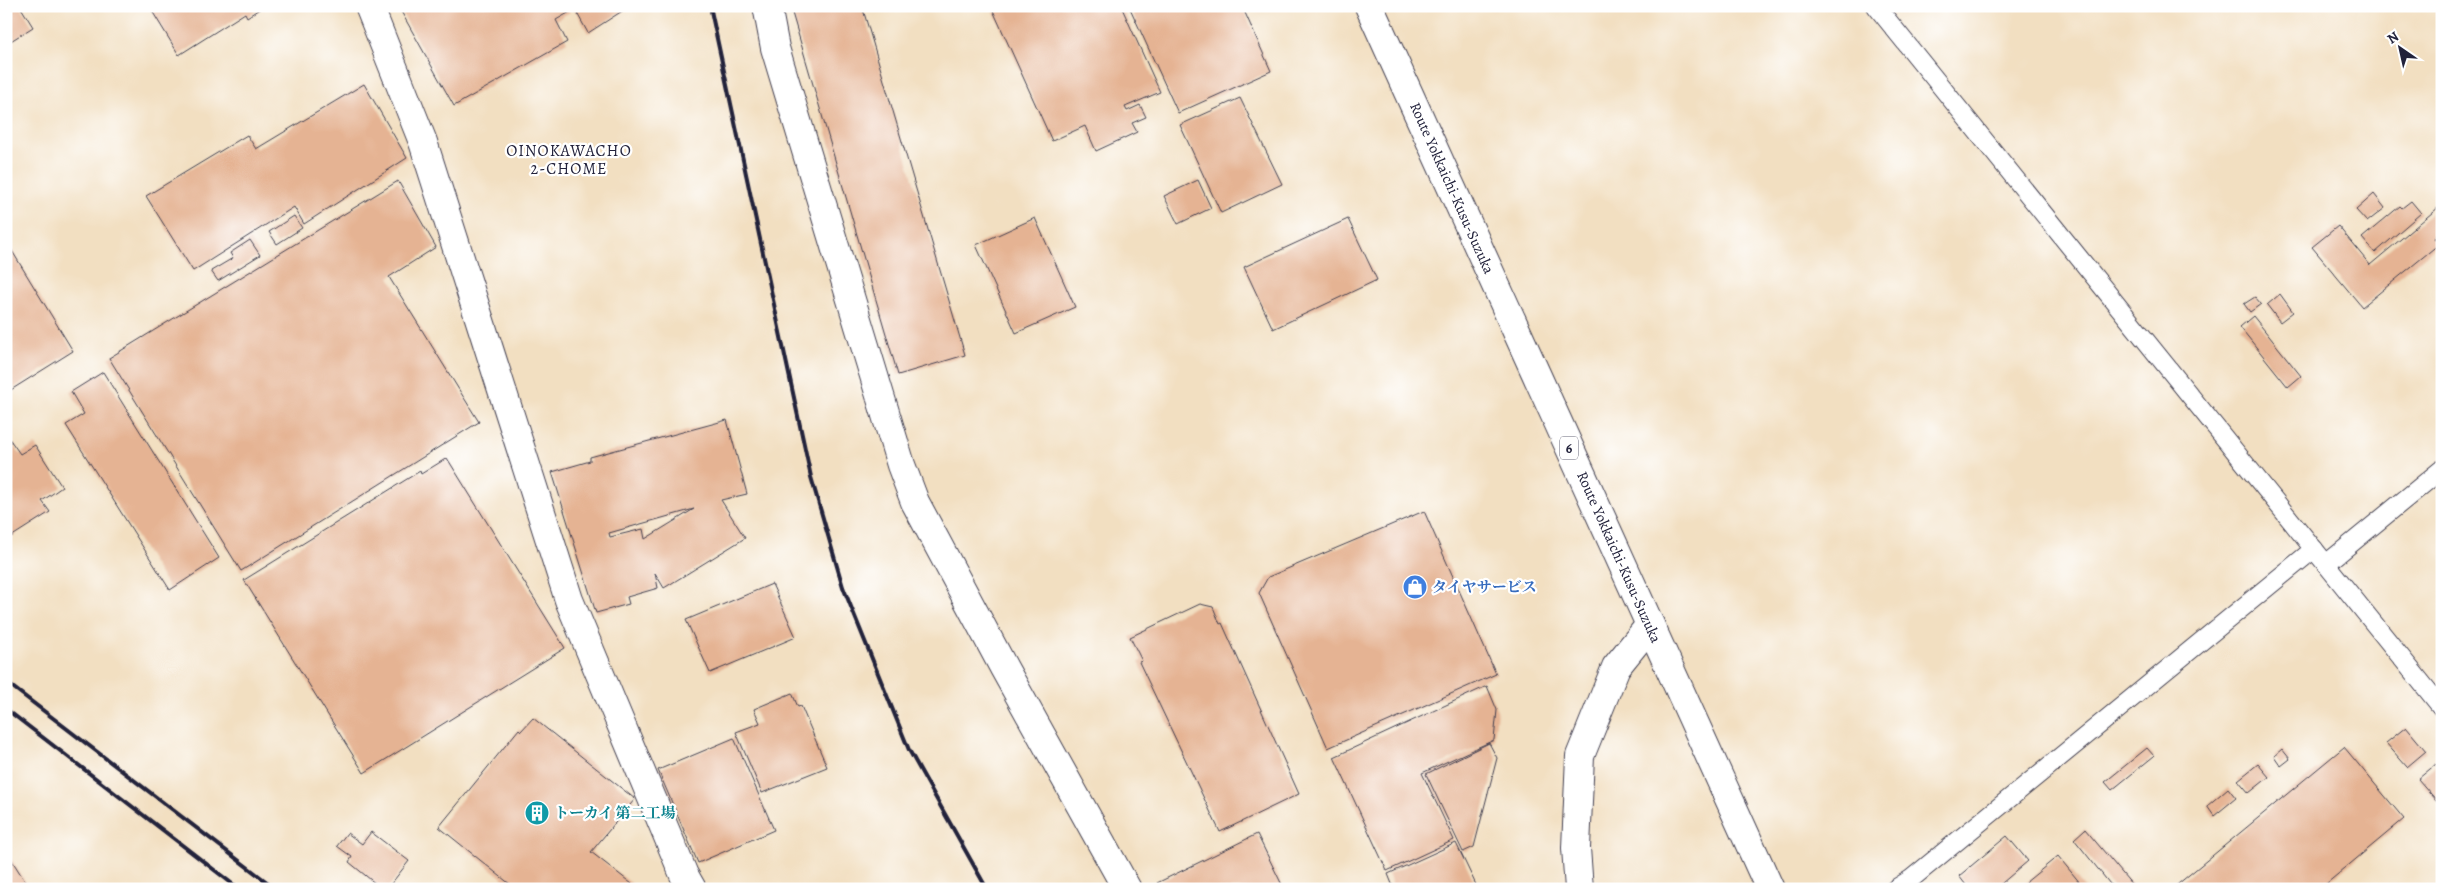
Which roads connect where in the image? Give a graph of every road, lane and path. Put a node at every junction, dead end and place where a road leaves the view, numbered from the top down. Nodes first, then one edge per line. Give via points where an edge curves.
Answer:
1 (369, 6) edge
2 (767, 6) edge
3 (1369, 6) edge
4 (1876, 6) edge
5 (2442, 469) edge
6 (2314, 549) junction
7 (2326, 564) junction
8 (1650, 625) junction
9 (2442, 708) edge
10 (692, 889) edge
11 (1127, 889) edge
12 (1579, 889) edge
13 (1770, 889) edge
14 (1895, 889) edge

1 - 10 street via 423,142 569,600
2 - 11 street via 778,57 900,465 915,502
3 - 8 street, Route Yokkaichi-Kusu-Suzuka / 6
4 - 6 lane
5 - 7 lane
6 - 7 lane
6 - 14 lane
7 - 9 lane
8 - 12 street via 1616,667 1580,756 1576,848
8 - 13 street, Route Yokkaichi-Kusu-Suzuka / 6

